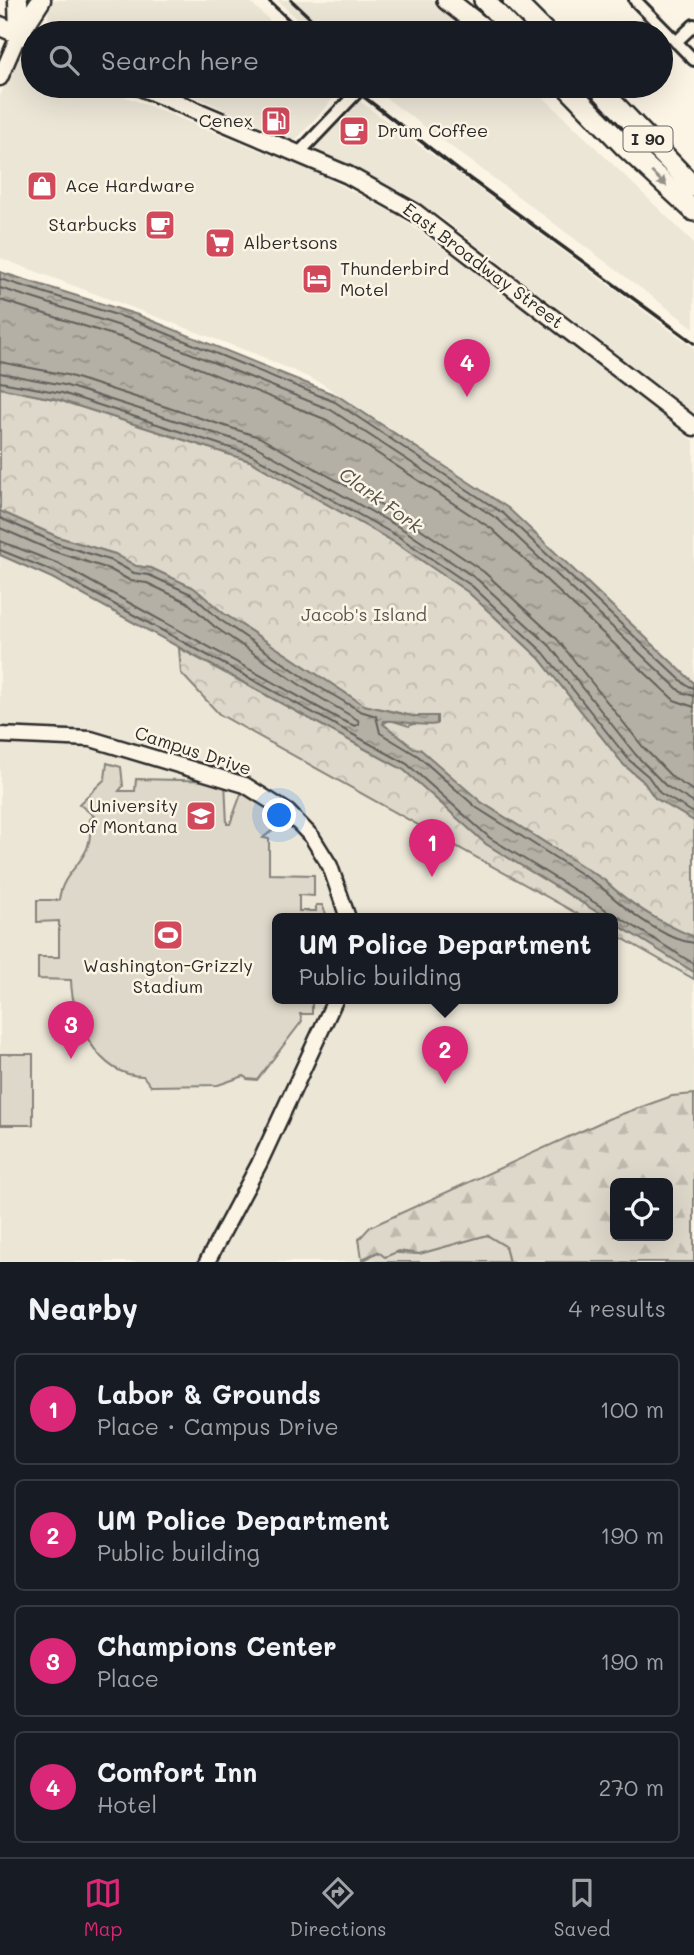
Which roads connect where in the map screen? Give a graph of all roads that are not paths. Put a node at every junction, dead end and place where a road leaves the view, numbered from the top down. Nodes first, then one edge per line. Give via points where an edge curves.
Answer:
1 (18, 0) edge
2 (41, 0) edge
3 (447, 0) edge
4 (484, 0) edge
5 (513, 0) edge
6 (529, 0) edge
7 (635, 0) edge
8 (22, 21) edge
9 (33, 21) edge
10 (474, 21) edge
11 (504, 21) edge
12 (534, 21) edge
13 (546, 21) edge
14 (655, 21) edge
15 (694, 25) edge
16 (0, 26) edge
17 (21, 36) edge
18 (673, 40) edge
19 (676, 43) junction
20 (21, 46) edge
21 (694, 60) edge
22 (0, 78) edge
23 (166, 98) edge
24 (352, 98) edge
25 (566, 98) edge
26 (578, 98) edge
27 (609, 98) edge
28 (624, 146) junction
29 (298, 154) junction
30 (694, 187) edge
31 (694, 211) edge
32 (694, 427) edge
33 (0, 735) edge
34 (346, 913) edge
35 (333, 1004) edge
36 (207, 1262) edge

1 - 8 highway
2 - 9 highway
3 - 10 highway
4 - 11 highway
5 - 12 highway
6 - 13 highway
7 - 14 street
15 - 19 street
16 - 17 highway
18 - 19 street
19 - 21 street
20 - 22 street
23 - 29 main road, East Broadway Street
24 - 29 street
25 - 28 highway
26 - 28 highway, I 90
27 - 30 highway, I 90
28 -> 31 highway, I 90
29 - 32 main road, East Broadway Street via 363,182 416,213
33 - 34 street, Campus Drive via 91,739 245,785 288,812 312,837 330,866
35 - 36 street via 259,1164

